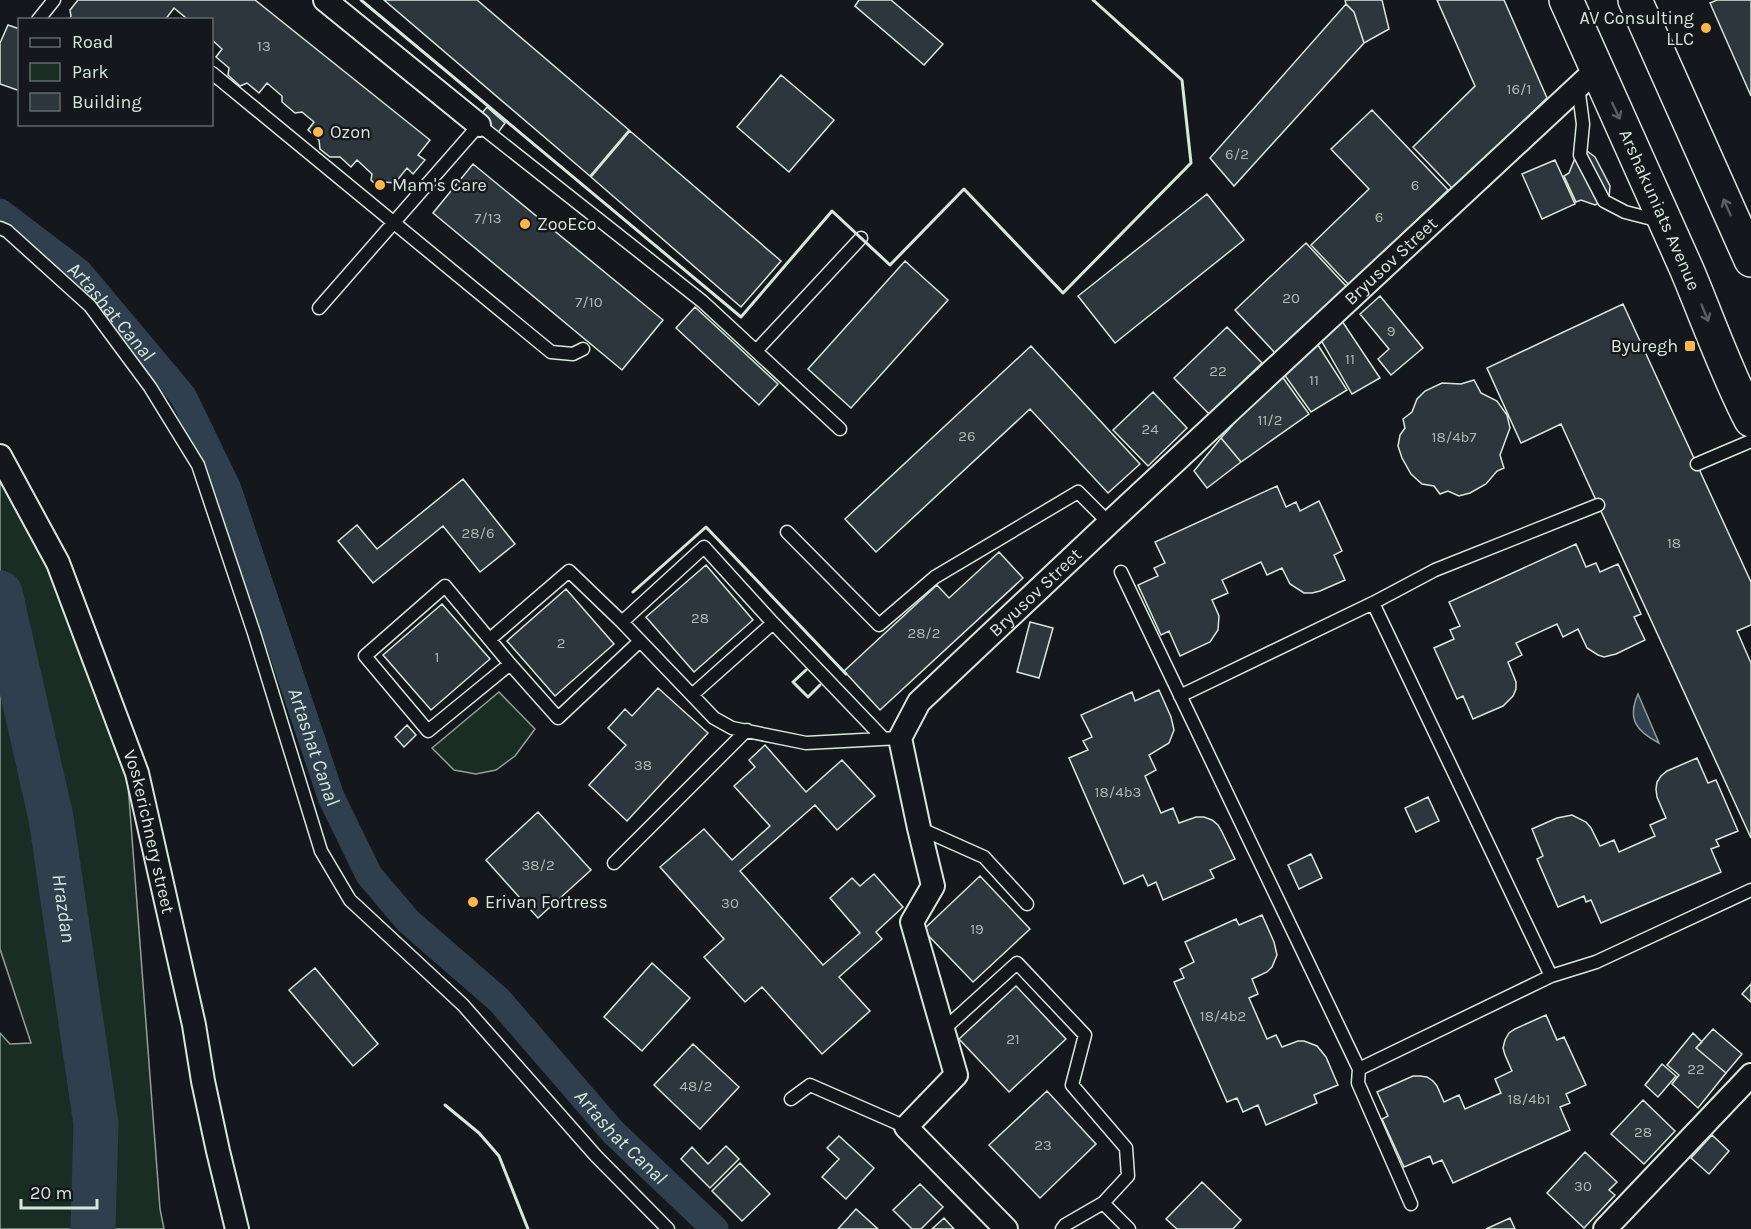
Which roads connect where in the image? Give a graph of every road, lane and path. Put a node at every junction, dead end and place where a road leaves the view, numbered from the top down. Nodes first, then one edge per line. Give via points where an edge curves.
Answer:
1 (54, 0) edge
2 (325, 0) edge
3 (1566, 0) edge
4 (1635, 0) edge
5 (40, 18) edge
6 (213, 74) edge
7 (1588, 78) junction
8 (479, 125) junction
9 (1666, 222) junction
10 (394, 223) junction
11 (0, 228) edge
12 (861, 238) dead end
13 (1751, 260) edge
14 (319, 308) dead end
15 (583, 349) dead end
16 (756, 351) junction
17 (1748, 408) edge
18 (840, 429) dead end
19 (1751, 441) edge
20 (0, 456) edge
21 (1696, 464) dead end
22 (1598, 505) dead end
23 (1108, 524) junction
24 (787, 532) dead end
25 (1121, 572) dead end
26 (1373, 603) junction
27 (622, 622) junction
28 (773, 623) junction
29 (490, 639) junction
30 (640, 642) junction
31 (510, 664) junction
32 (692, 695) junction
33 (1180, 696) junction
34 (747, 730) junction
35 (892, 738) junction
36 (919, 828) junction
37 (614, 863) dead end
38 (1751, 890) edge
39 (1027, 904) dead end
40 (1551, 976) junction
41 (943, 1030) junction
42 (1359, 1069) junction
43 (1751, 1075) edge
44 (791, 1099) dead end
45 (906, 1127) junction
46 (1103, 1203) junction
47 (1411, 1204) dead end
48 (237, 1229) edge
49 (668, 1229) edge
50 (1006, 1229) edge
51 (1062, 1229) edge
52 (1129, 1229) edge
53 (1605, 1229) edge

1 - 5 lane
2 - 8 street
3 - 7 main road, Arshakuniats Avenue
13 -> 4 main road
6 - 10 lane
7 -> 9 main road, Arshakuniats Avenue
7 - 9 lane via 1580,155 1604,201 1625,212
7 - 23 street, Bryusov Street
8 - 10 lane
8 - 16 lane via 703,302
9 -> 17 main road, Arshakuniats Avenue
10 - 14 lane
10 - 15 lane via 551,352 573,354
11 - 49 lane via 90,306 150,387 198,465 321,851 350,900 463,1005 596,1156
12 - 16 lane
16 - 18 lane
19 - 21 lane
20 - 48 street, Voskerichnery street via 58,563 137,773
22 - 26 lane via 1435,570
23 - 24 lane via 1078,492 935,577 879,626
23 - 35 street, Bryusov Street via 919,702
25 - 33 lane
26 - 33 lane
26 - 40 lane
27 - 28 lane via 704,547
27 - 29 lane via 569,571
27 - 30 lane
28 - 32 lane
28 - 35 lane
29 - 31 lane
29 - 31 lane via 445,586 364,656 428,731
30 - 31 lane via 558,718
30 - 32 lane
32 - 34 lane via 714,718 732,728
33 - 42 lane
34 - 35 lane via 806,742
34 - 37 lane
35 - 36 street
36 - 39 lane via 984,857
36 - 41 street via 933,886 912,922
38 - 40 lane via 1596,962
40 - 42 lane
41 - 45 street via 956,1075
41 - 46 lane via 1017,963 1085,1035 1072,1085 1126,1148 1128,1176
42 - 47 lane via 1358,1083
43 - 53 street
44 - 45 lane via 810,1085
45 - 50 street
46 - 51 lane
46 - 52 lane

